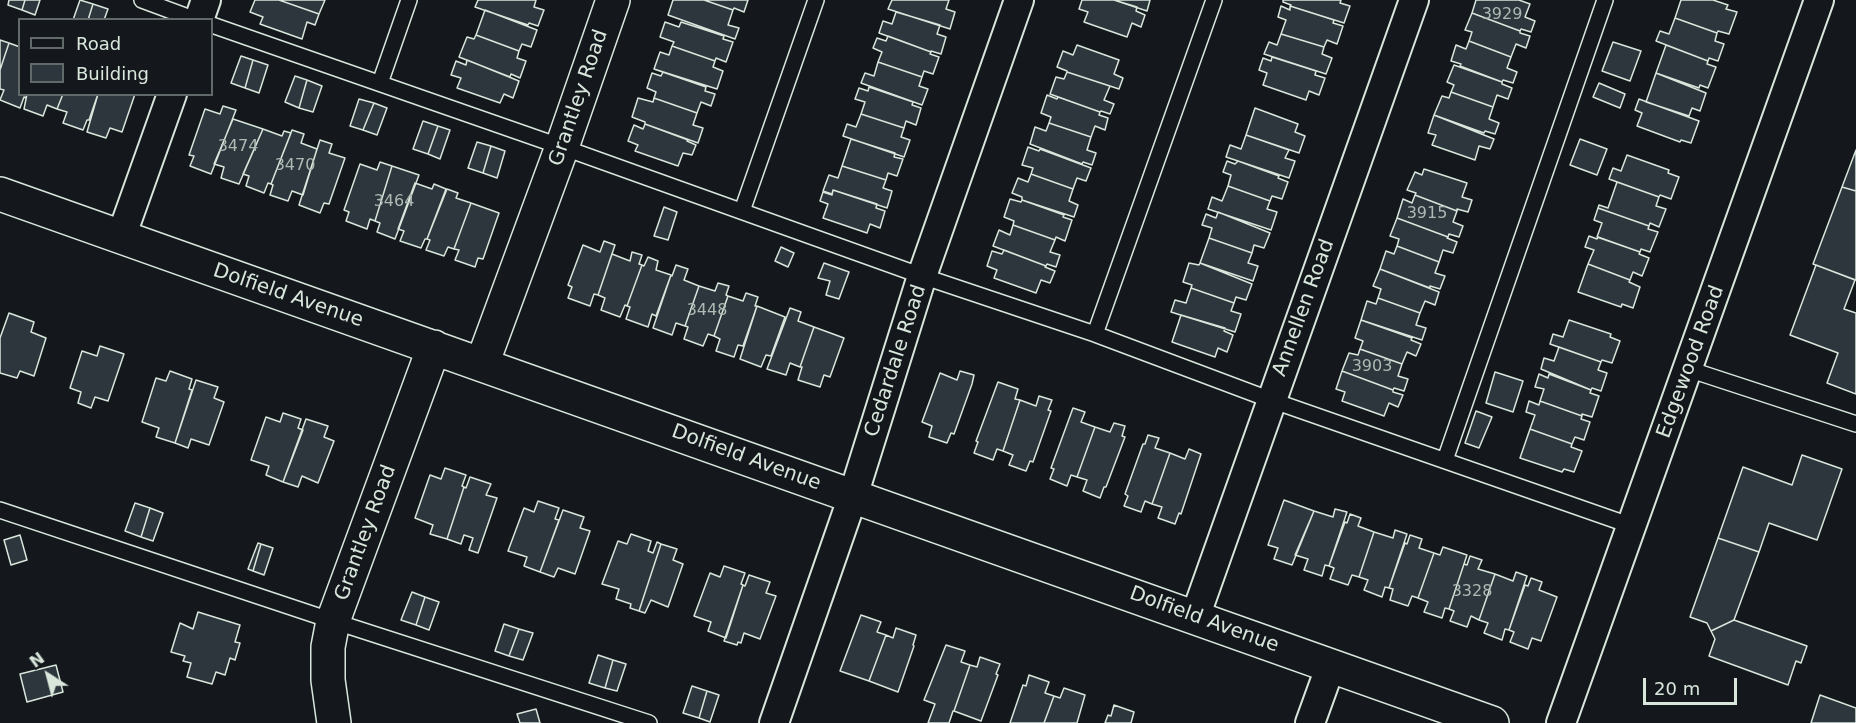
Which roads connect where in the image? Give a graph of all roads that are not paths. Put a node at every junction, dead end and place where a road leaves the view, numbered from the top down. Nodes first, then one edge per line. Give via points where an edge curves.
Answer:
1 (142, 0) edge
2 (206, 0) edge
3 (409, 0) edge
4 (613, 0) edge
5 (816, 0) edge
6 (1019, 0) edge
7 (1214, 0) edge
8 (1414, 0) edge
9 (1605, 0) edge
10 (1819, 0) edge
11 (192, 18) edge
12 (199, 18) edge
13 (213, 25) edge
14 (380, 83) junction
15 (171, 96) edge
16 (562, 147) junction
17 (0, 194) edge
18 (742, 211) junction
19 (122, 237) junction
20 (922, 276) junction
21 (1095, 334) junction
22 (434, 347) junction
23 (483, 364) junction
24 (1688, 369) junction
25 (1271, 400) junction
26 (1856, 424) edge
27 (1445, 460) junction
28 (853, 496) junction
29 (0, 510) edge
30 (1632, 526) junction
31 (1195, 617) junction
32 (333, 621) junction
33 (1331, 665) junction
34 (334, 723) edge
35 (649, 723) edge
36 (774, 723) edge
37 (1311, 723) edge
38 (1492, 723) edge
39 (1561, 723) edge

1 - 11 lane
2 - 12 street
3 - 14 lane
4 - 16 street, Grantley Road
5 - 18 lane
6 - 20 street, Cedardale Road
7 - 21 lane
8 - 25 street, Annellen Road
9 - 27 lane
10 - 24 street, Edgewood Road
13 - 14 lane
14 - 16 lane
15 - 19 street
16 - 18 lane
16 - 23 street, Grantley Road
17 - 19 street, Dolfield Avenue
18 - 20 lane
19 - 22 street, Dolfield Avenue
20 - 21 lane
20 - 28 street, Cedardale Road
21 - 25 lane
22 - 23 street, Dolfield Avenue
22 - 32 street, Grantley Road
23 - 28 street, Dolfield Avenue
24 - 26 lane
24 - 30 street, Edgewood Road
25 - 27 lane
25 - 31 street, Annellen Road
27 - 30 lane
28 - 31 street, Dolfield Avenue
28 - 36 street, Cedardale Road
29 - 32 lane
30 - 39 street, Edgewood Road
31 - 33 street, Dolfield Avenue
32 - 34 street, Grantley Road via 328,680
32 - 35 lane
33 - 37 street
33 - 38 street, Dolfield Avenue

